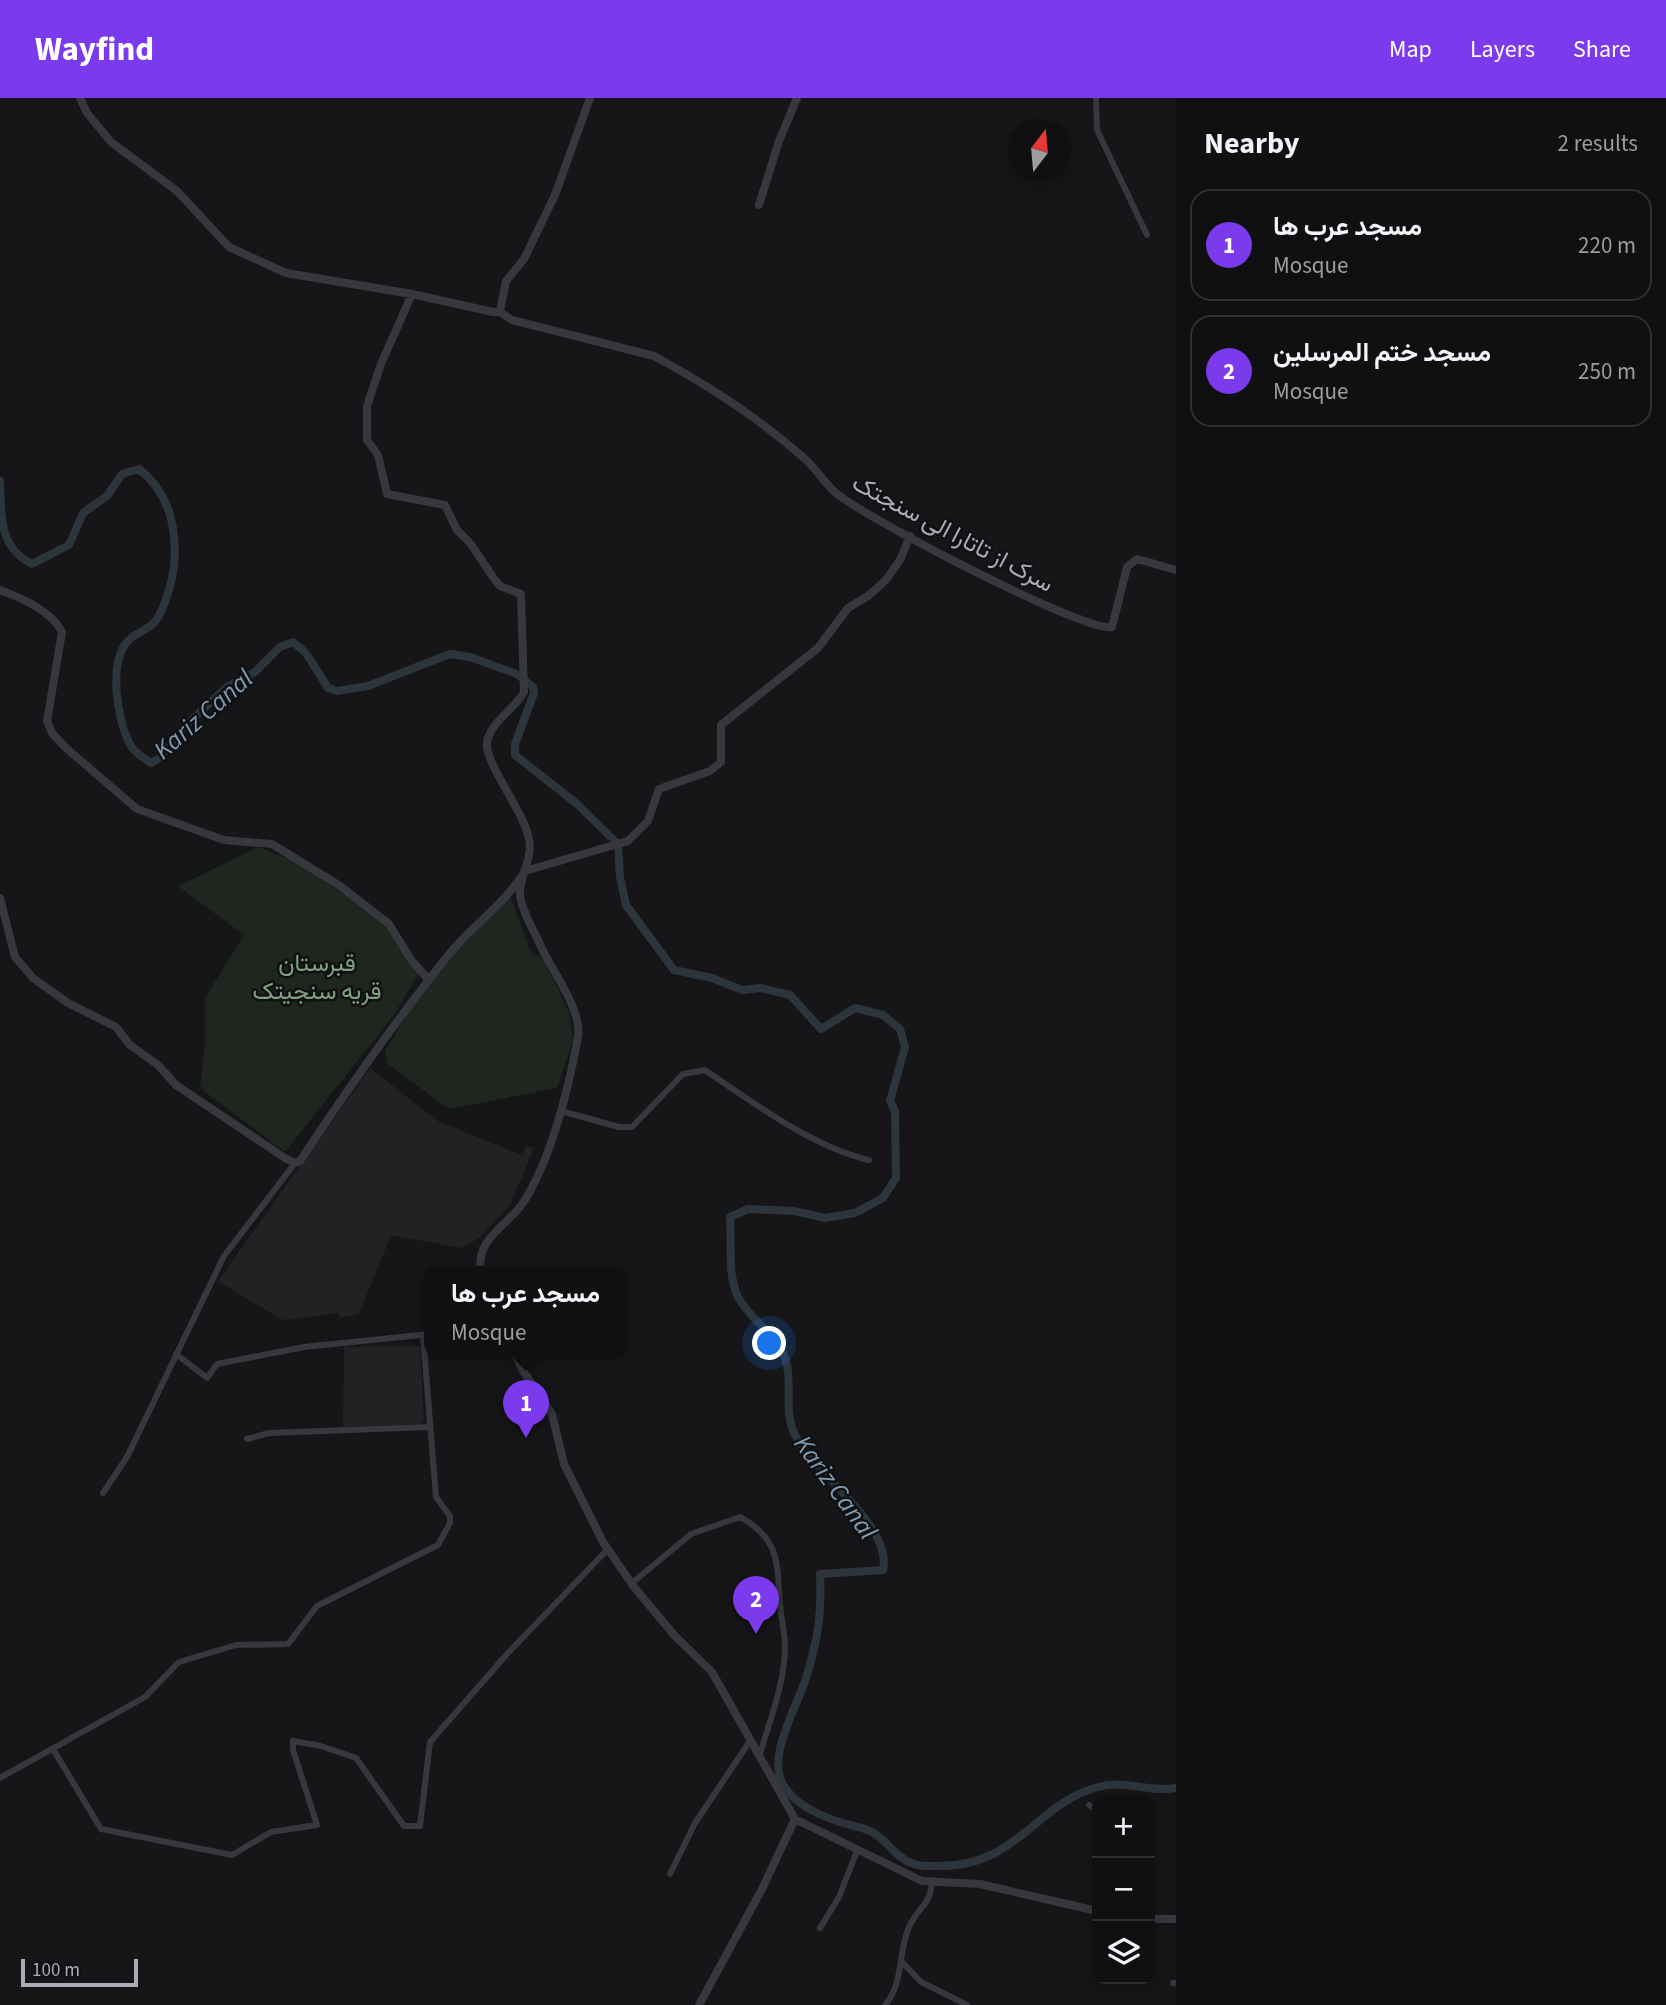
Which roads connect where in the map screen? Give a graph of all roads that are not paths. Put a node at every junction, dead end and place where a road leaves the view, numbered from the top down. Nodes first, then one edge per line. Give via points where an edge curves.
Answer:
1 (80, 98) edge
2 (590, 98) edge
3 (797, 98) edge
4 (1096, 98) edge
5 (759, 205) dead end
6 (1147, 235) dead end
7 (412, 294) junction
8 (500, 312) junction
9 (910, 536) junction
10 (1176, 570) edge
11 (0, 590) edge
12 (525, 871) junction
13 (0, 898) edge
14 (429, 980) junction
15 (561, 1111) junction
16 (869, 1160) dead end
17 (295, 1163) junction
18 (481, 1266) edge
19 (424, 1334) edge
20 (176, 1354) junction
21 (427, 1357) edge
22 (517, 1357) edge
23 (429, 1427) junction
24 (247, 1439) dead end
25 (103, 1493) dead end
26 (608, 1549) junction
27 (632, 1584) junction
28 (750, 1741) junction
29 (53, 1749) junction
30 (759, 1757) junction
31 (0, 1778) edge
32 (1089, 1805) dead end
33 (1092, 1807) edge
34 (795, 1819) junction
35 (858, 1851) junction
36 (670, 1874) dead end
37 (932, 1881) junction
38 (1092, 1910) edge
39 (1155, 1919) edge
40 (1176, 1919) edge
41 (820, 1928) dead end
42 (901, 1961) junction
43 (699, 2005) edge
44 (885, 2005) edge
45 (967, 2005) edge

1 - 7 street, سرک از تاتارا الی سنجتک via 111,142 177,191 229,247 286,273
2 - 8 street via 555,195 524,259 506,281
3 - 5 street
4 - 6 street via 1097,130
7 - 8 street, سرک از تاتارا الی سنجتک
7 - 12 street via 367,406 367,440 378,455 387,494 445,505 457,530 500,586 521,594 524,692 487,741 488,754 517,805 530,840
8 - 9 street, سرک از تاتارا الی سنجتک via 512,320 654,356 669,364 753,417 804,458 836,493
9 - 10 street, سرک از تاتارا الی سنجتک via 1022,594 1103,629 1112,627 1127,567 1137,559
9 - 12 street via 886,580 848,608 818,648 721,725 721,762 710,771 659,789 648,821 628,841
11 - 14 street via 46,614 62,632 47,721 66,748 137,809 224,841 272,844 340,886 389,924
12 - 14 street via 511,895 455,948
12 - 15 street via 520,892 579,1032
13 - 17 street via 15,957 33,978 68,1003 116,1027 176,1085
14 - 17 street
15 - 16 street via 632,1127 683,1074 705,1070 773,1116 842,1154
15 - 18 street via 523,1203 485,1244
17 - 20 street via 224,1256
19 - 20 street via 304,1347 217,1364 207,1378
20 - 25 street via 127,1457
21 - 23 street
22 - 26 street via 552,1414 564,1464
23 - 24 street via 269,1433
23 - 29 street via 436,1497 450,1517 438,1545 317,1606 288,1644 236,1645 179,1662 145,1697
26 - 27 street
26 - 29 street via 430,1742 420,1826 404,1826 356,1758 293,1741 317,1825 271,1832 232,1855 101,1829
27 - 28 street via 712,1672
27 - 30 street via 691,1534 740,1517 758,1527 771,1542 779,1573 785,1647 776,1702
28 - 30 street
28 - 36 street via 695,1823
29 - 31 street
30 - 34 street
32 - 33 street
34 - 35 street
34 - 43 street
35 - 37 street via 922,1881
35 - 41 street
37 - 38 street via 981,1884
37 - 42 street via 930,1898 909,1927
39 - 40 street
42 - 44 street via 894,1994
42 - 45 street via 921,1982

